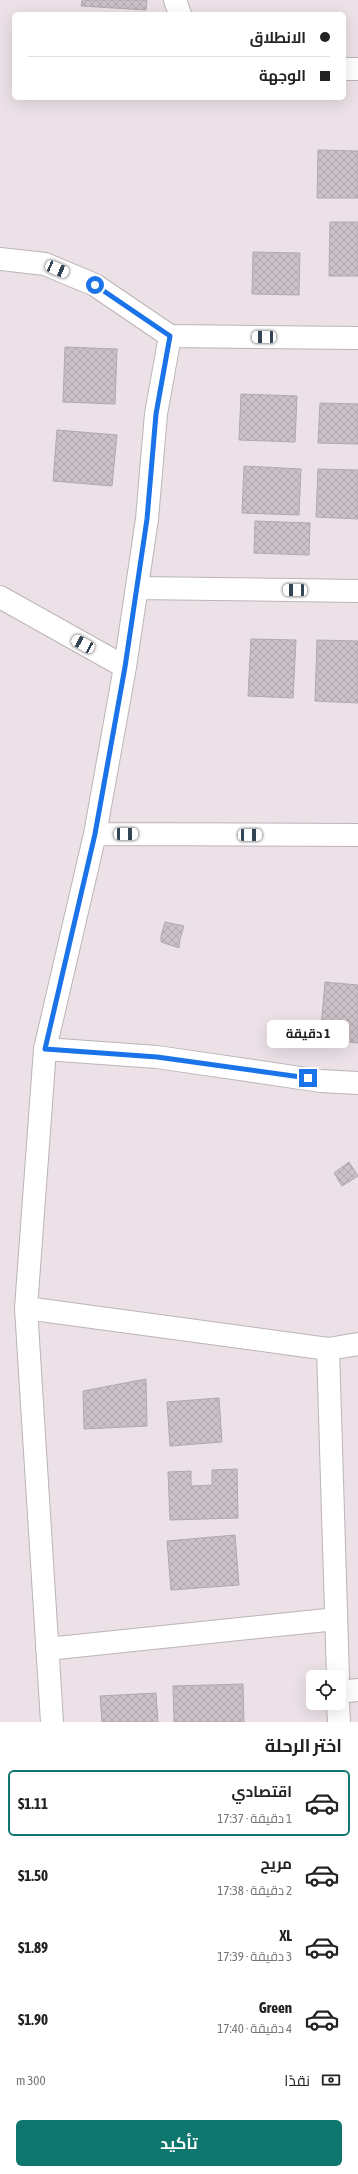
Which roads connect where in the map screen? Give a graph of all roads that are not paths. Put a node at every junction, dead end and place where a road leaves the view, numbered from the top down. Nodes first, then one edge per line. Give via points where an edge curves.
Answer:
1 (175, 0) edge
2 (179, 12) edge
3 (346, 69) edge
4 (358, 70) edge
5 (0, 259) edge
6 (170, 336) junction
7 (358, 338) edge
8 (137, 588) junction
9 (358, 591) edge
10 (0, 597) edge
11 (125, 667) junction
12 (95, 834) junction
13 (358, 835) edge
14 (45, 1049) junction
15 (358, 1083) edge
16 (26, 1308) junction
17 (358, 1344) edge
18 (328, 1349) junction
19 (336, 1618) junction
20 (47, 1648) junction
21 (338, 1670) edge
22 (358, 1690) edge
23 (346, 1691) edge
24 (338, 1710) edge
25 (52, 1722) edge
26 (339, 1722) edge

1 - 2 street
3 - 4 street
5 - 6 street via 45,264 95,285
6 - 7 street
6 - 8 street via 156,414 147,519
8 - 9 street
8 - 11 street
10 - 11 street
11 - 12 street
12 - 13 street
12 - 14 street
14 - 15 street via 157,1057 321,1081
14 - 16 street
16 - 18 street
16 - 20 street
17 - 18 street
18 - 19 street
19 - 20 street
19 - 21 street
20 - 25 street
22 - 23 street
24 - 26 street

